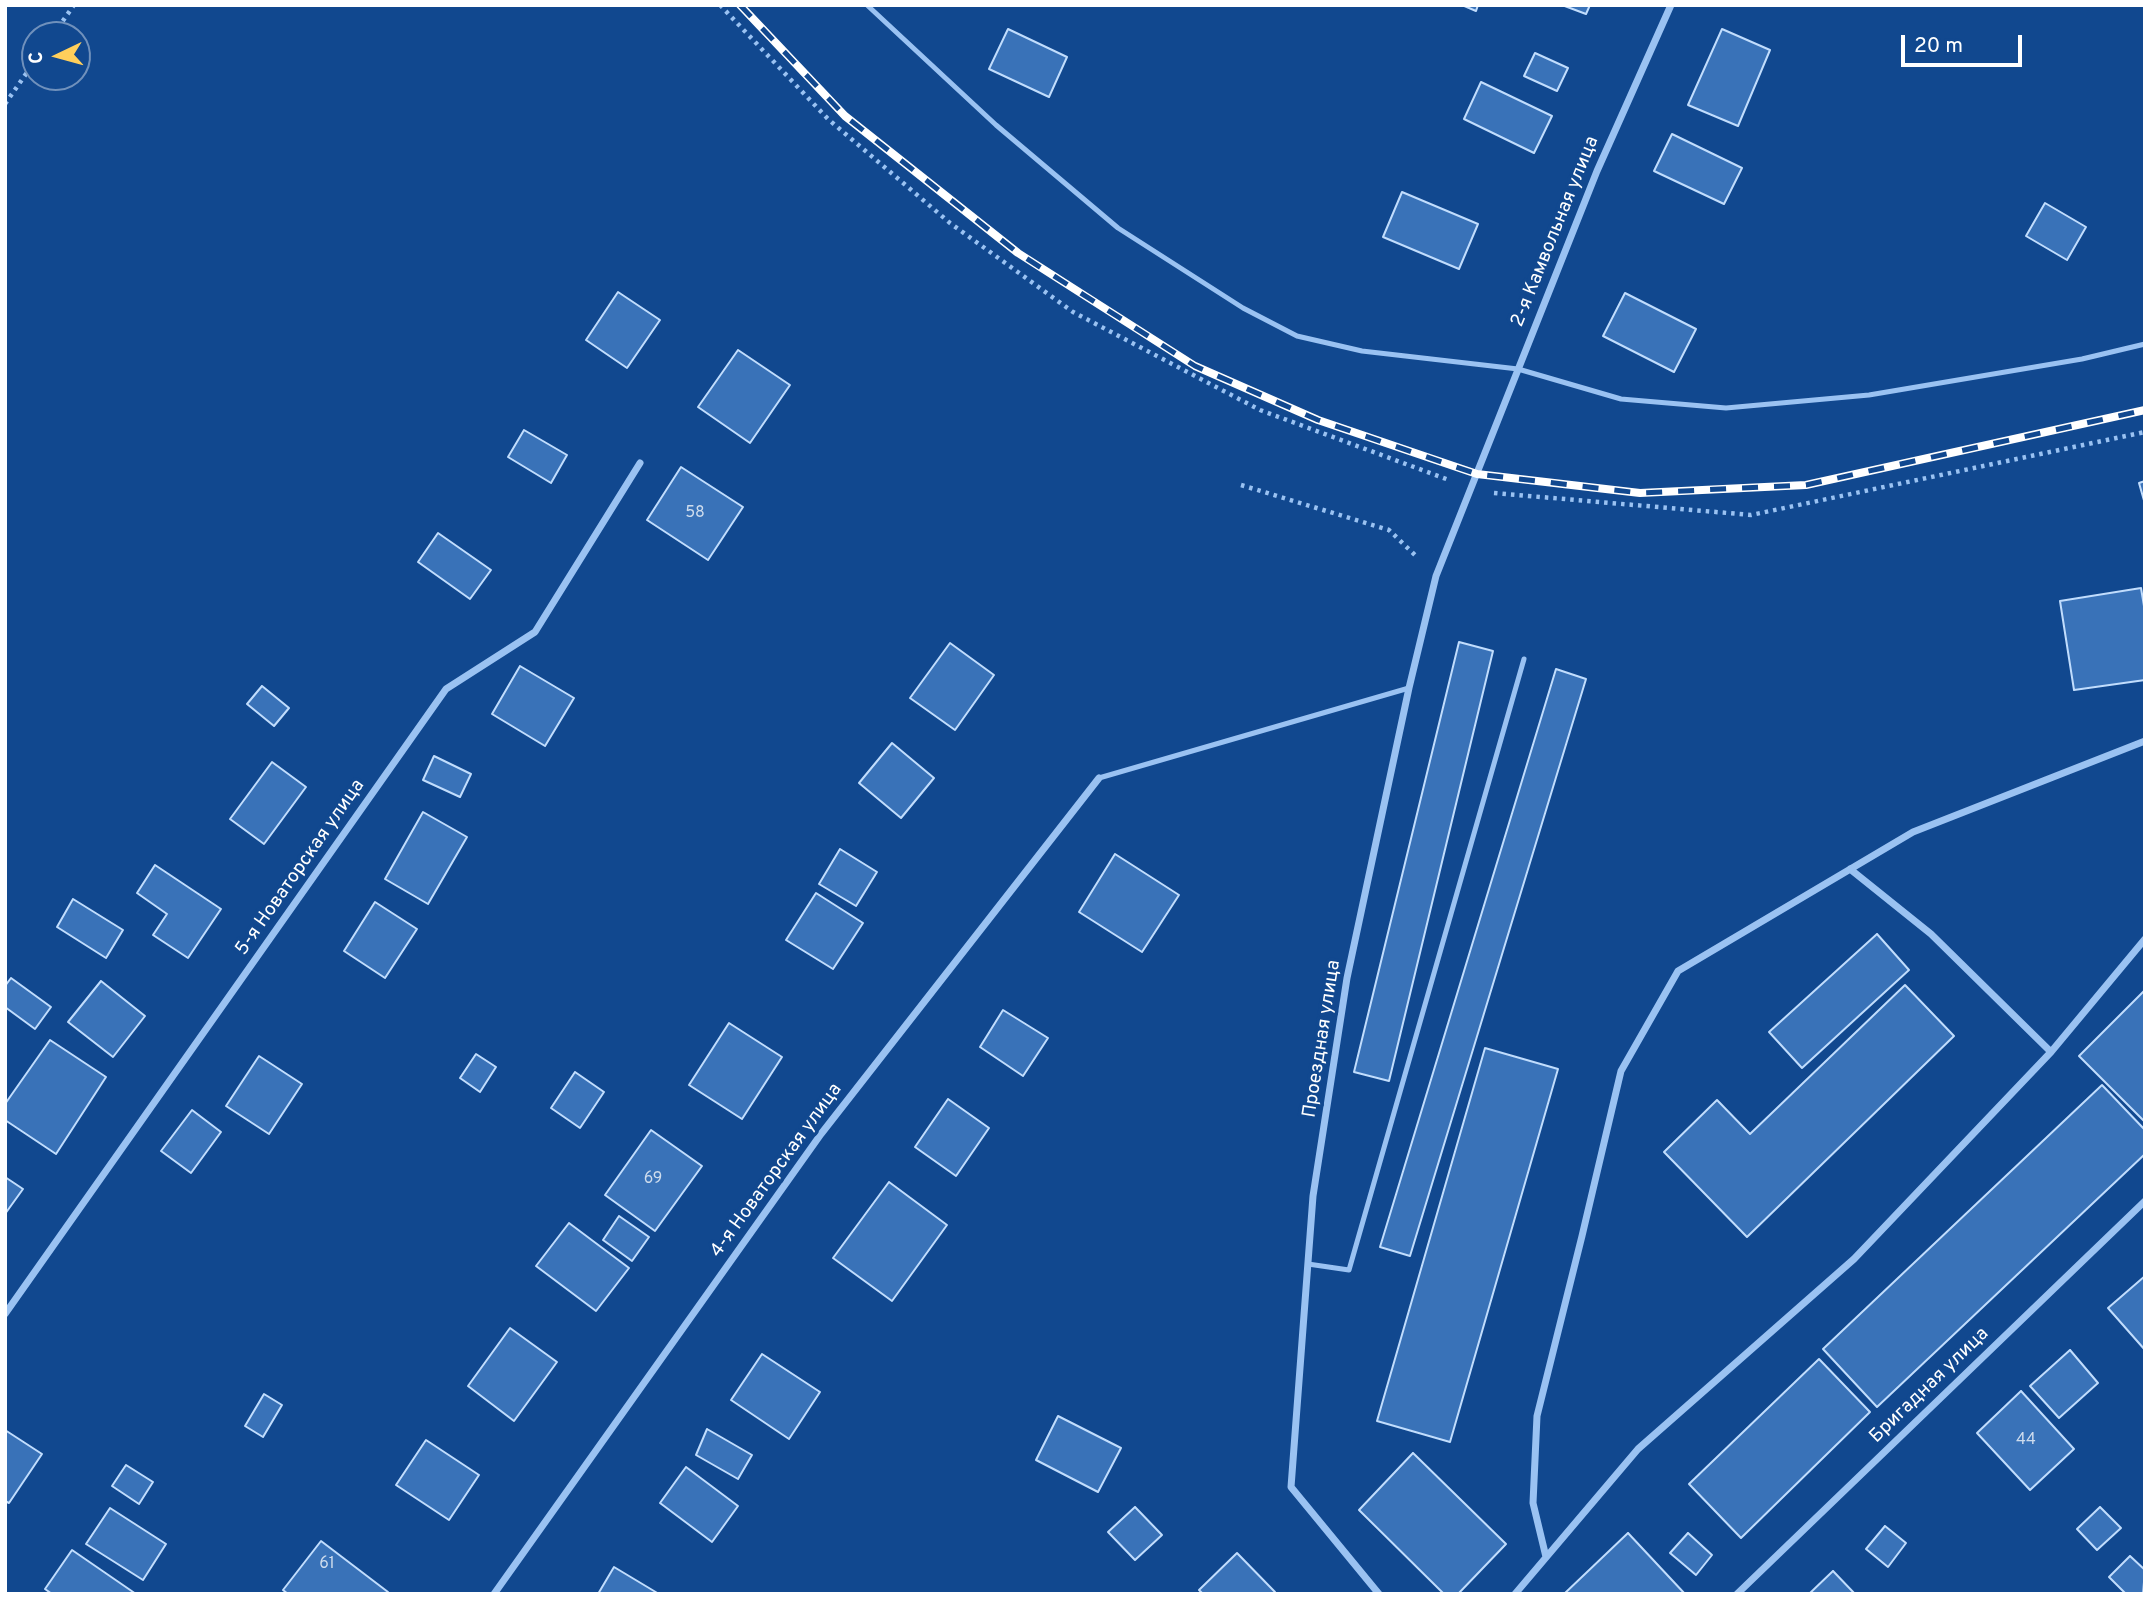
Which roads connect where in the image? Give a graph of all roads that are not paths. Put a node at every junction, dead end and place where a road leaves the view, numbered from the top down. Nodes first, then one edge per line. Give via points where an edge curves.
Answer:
1 (867, 5) edge
2 (1671, 5) edge
3 (2145, 344) edge
4 (1518, 369) junction
5 (640, 463) dead end
6 (1477, 474) joint
7 (1524, 659) dead end
8 (1409, 688) junction
9 (2145, 741) edge
10 (1099, 778) joint
11 (1850, 869) junction
12 (2145, 939) edge
13 (2051, 1052) junction
14 (2145, 1201) edge
15 (1308, 1264) junction
16 (5, 1314) edge
17 (1546, 1557) junction
18 (494, 1594) edge
19 (1379, 1594) edge
20 (1515, 1594) edge
21 (1737, 1594) edge

1 - 4 lane via 996,125 1118,228 1243,308 1297,336 1362,352
2 - 4 street, 2-я Камвольная улица via 1597,171
3 - 4 lane via 1869,395 1726,408 1621,399
4 - 6 street, 2-я Камвольная улица
5 - 16 street, 5-я Новаторская улица via 536,632 446,689
6 - 8 street, Проездная улица via 1436,576
7 - 15 lane via 1349,1270
8 - 10 lane
8 - 15 street, Проездная улица via 1348,978 1313,1196
9 - 11 street via 1913,832
10 - 18 street, 4-я Новаторская улица via 821,1134
11 - 13 street via 1931,934
11 - 17 street via 1678,971 1621,1072 1536,1416 1533,1503
12 - 13 street
13 - 17 street via 1854,1259 1638,1449
14 - 21 street, Бригадная улица
15 - 19 street, Проездная улица via 1291,1487
17 - 20 street

